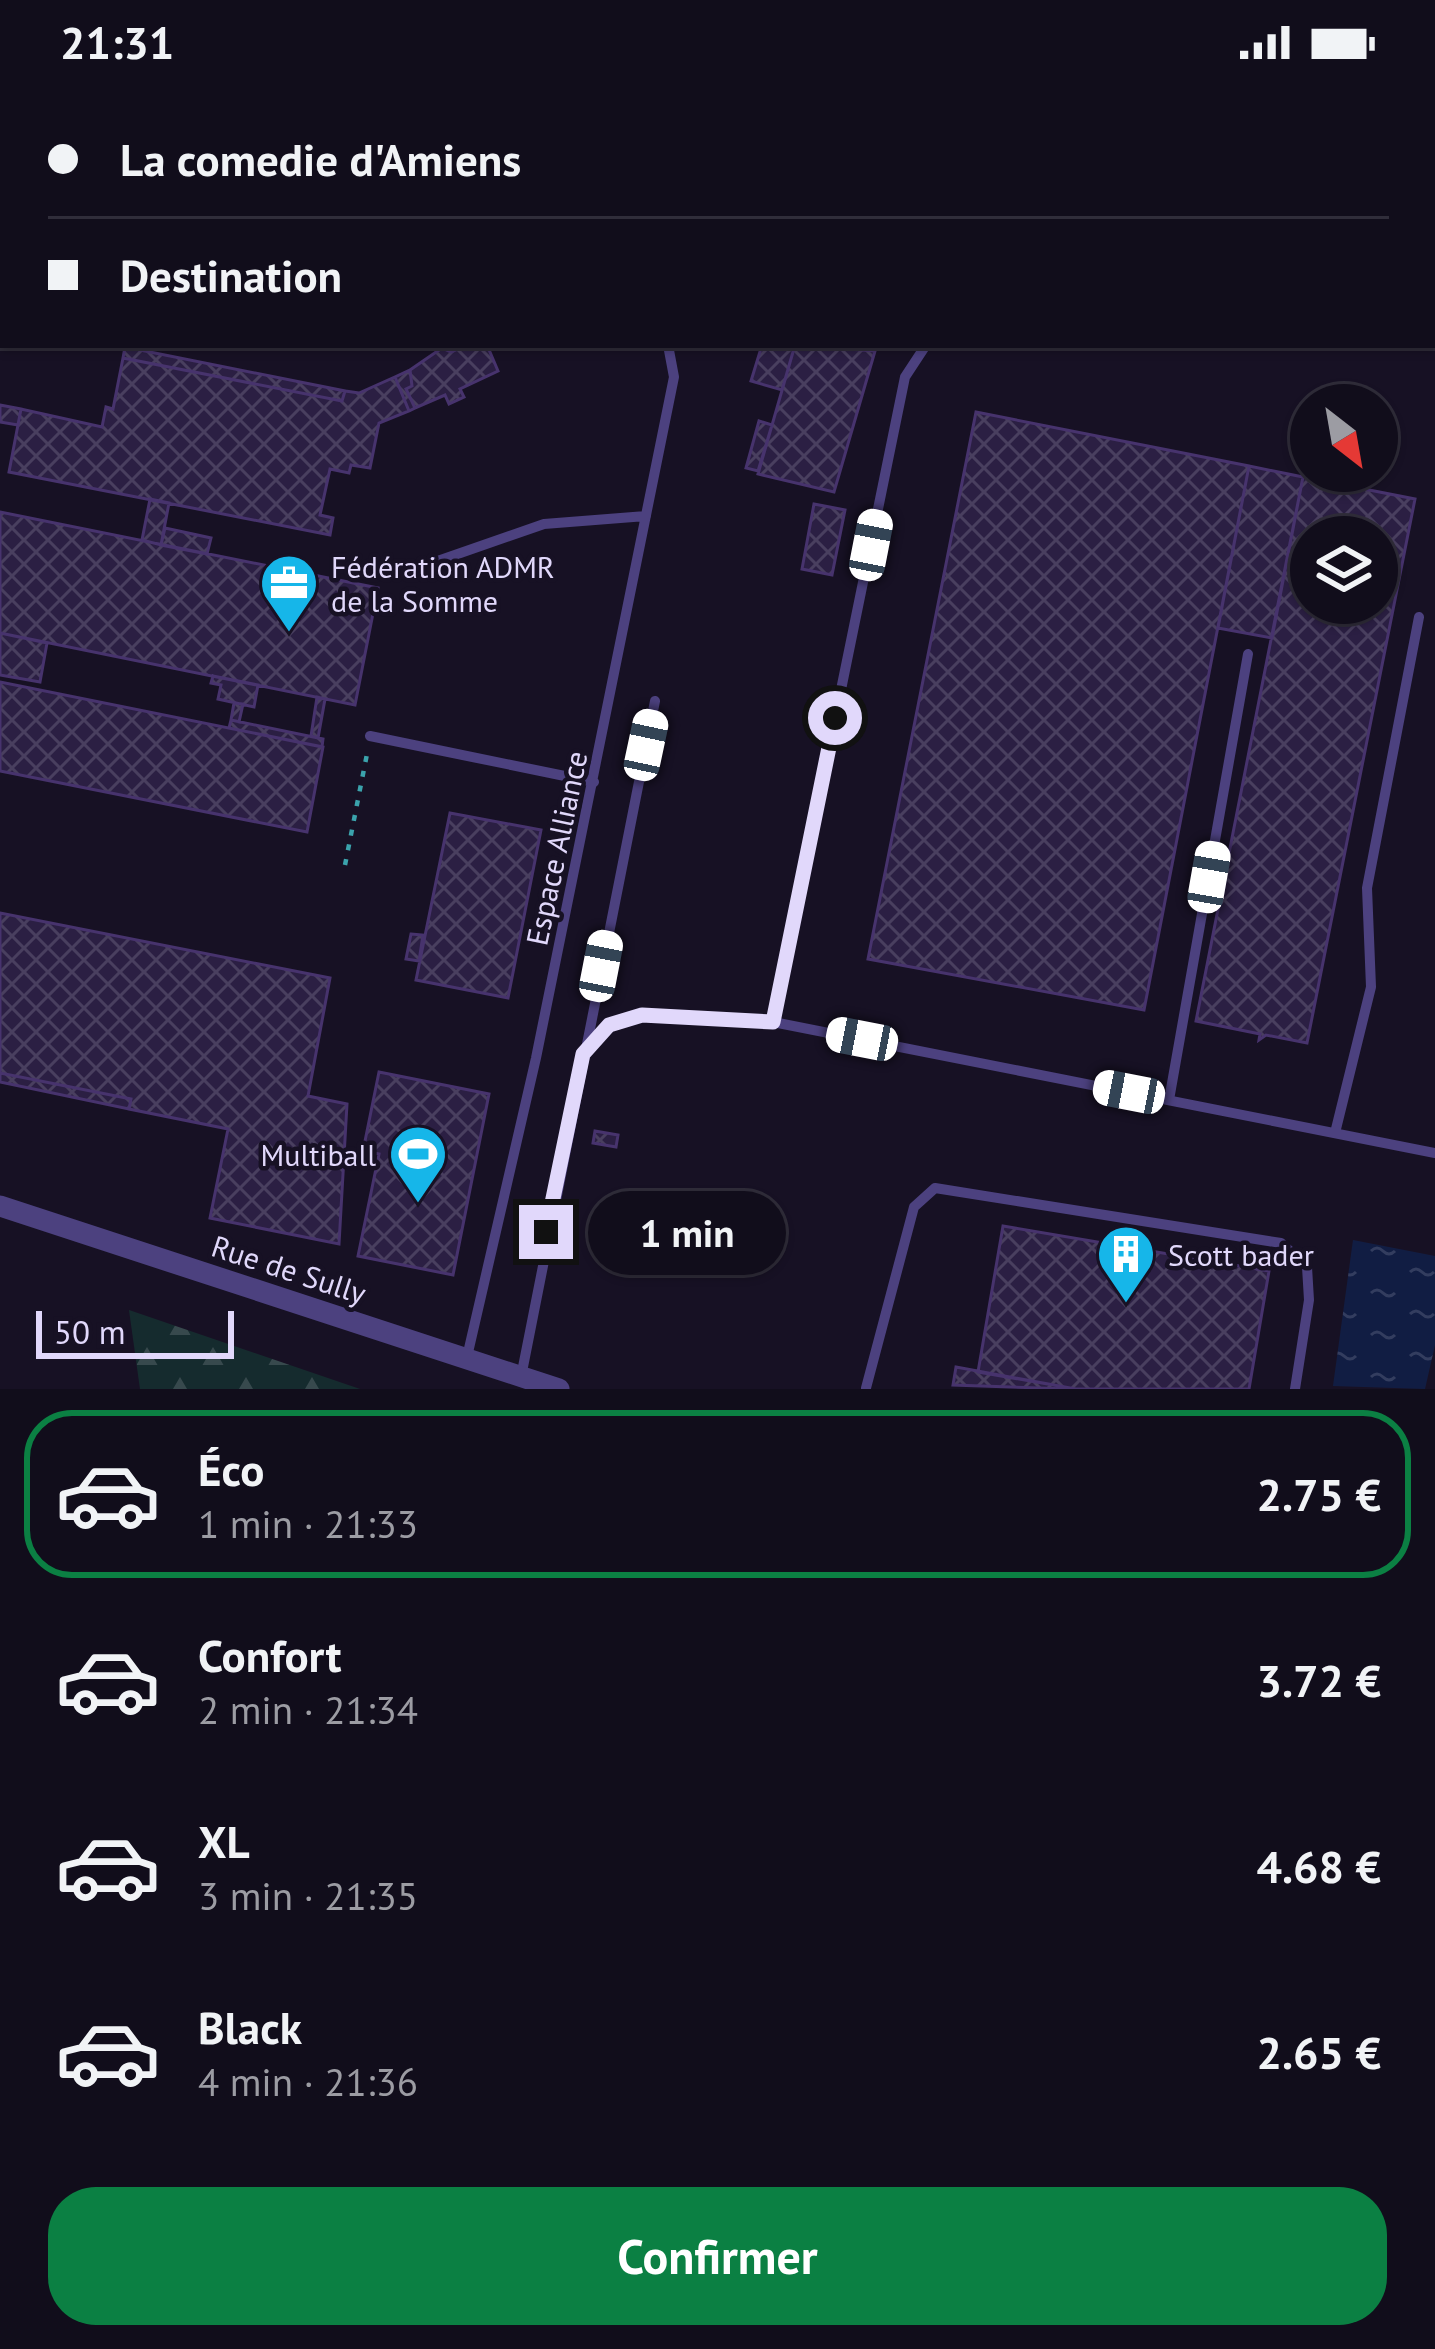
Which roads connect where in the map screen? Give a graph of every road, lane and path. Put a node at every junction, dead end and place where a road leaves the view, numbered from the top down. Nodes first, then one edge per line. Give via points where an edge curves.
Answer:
1 (669, 348) edge
2 (924, 348) edge
3 (646, 516) junction
4 (406, 572) dead end
5 (1419, 617) dead end
6 (1248, 654) dead end
7 (655, 701) dead end
8 (370, 736) joint
9 (594, 782) junction
10 (345, 865) dead end
11 (773, 1022) junction
12 (583, 1054) junction
13 (1169, 1100) junction
14 (1335, 1133) junction
15 (1435, 1153) edge
16 (0, 1206) edge
17 (467, 1359) junction
18 (521, 1377) junction
19 (868, 1388) edge
20 (559, 1389) edge
21 (1295, 1389) edge

1 - 3 lane, Espace Alliance via 674,376
2 - 11 lane via 905,376
3 - 4 lane via 544,524
3 - 9 lane, Espace Alliance
5 - 14 lane via 1367,888 1371,987
6 - 13 lane
7 - 12 lane
8 - 9 lane
8 - 10 path
9 - 17 lane, Espace Alliance
11 - 12 lane via 642,1015 609,1025
11 - 13 lane
12 - 18 lane
13 - 14 lane
14 - 15 lane
16 - 17 street, Rue de Sully
17 - 18 street, Rue de Sully
18 - 20 street, Rue de Sully
19 - 21 lane via 914,1208 935,1188 1281,1243 1307,1267

